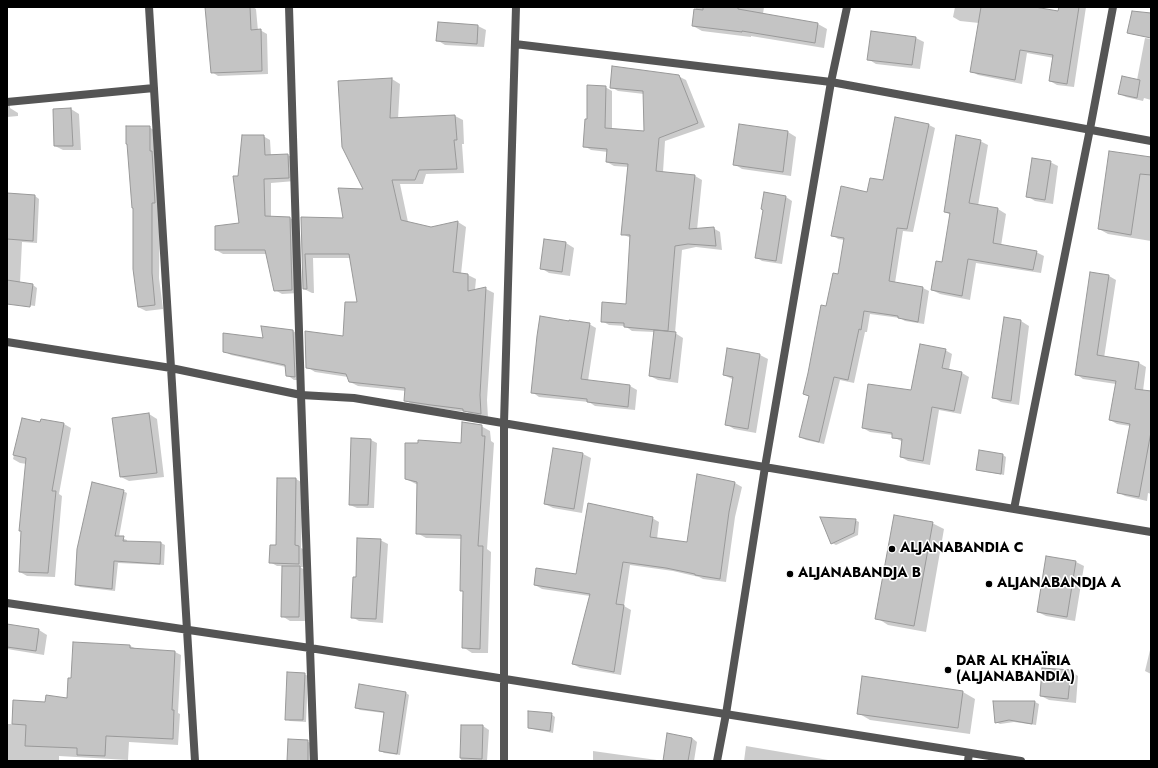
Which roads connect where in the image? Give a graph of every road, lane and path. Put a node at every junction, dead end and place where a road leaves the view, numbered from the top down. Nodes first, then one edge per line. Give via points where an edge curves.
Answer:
1 (149, 7) edge
2 (289, 7) edge
3 (516, 7) edge
4 (847, 7) edge
5 (1113, 7) edge
6 (515, 44) junction
7 (831, 82) junction
8 (154, 88) junction
9 (7, 102) edge
10 (1090, 129) junction
11 (1151, 141) edge
12 (7, 342) edge
13 (171, 368) junction
14 (301, 395) junction
15 (504, 423) junction
16 (765, 468) junction
17 (1014, 509) junction
18 (1151, 532) edge
19 (7, 603) edge
20 (187, 630) junction
21 (310, 648) junction
22 (504, 679) junction
23 (726, 714) junction
24 (968, 757) edge
25 (195, 761) edge
26 (314, 761) edge
27 (504, 761) edge
28 (717, 761) edge
29 (1021, 761) edge

1 - 8 street
2 - 14 street
3 - 6 street
4 - 7 street
5 - 10 street
6 - 7 street
6 - 15 street
7 - 10 street
7 - 16 street
8 - 9 street
8 - 13 street
10 - 11 street
10 - 17 street
12 - 13 street
13 - 14 street
13 - 20 street
14 - 15 street via 354,398
14 - 21 street
15 - 16 street
15 - 22 street
16 - 17 street
16 - 23 street
17 - 18 street
19 - 20 street
20 - 21 street
20 - 25 street
21 - 22 street
21 - 26 street
22 - 23 street
22 - 27 street
23 - 24 street
23 - 28 street
24 - 29 street

